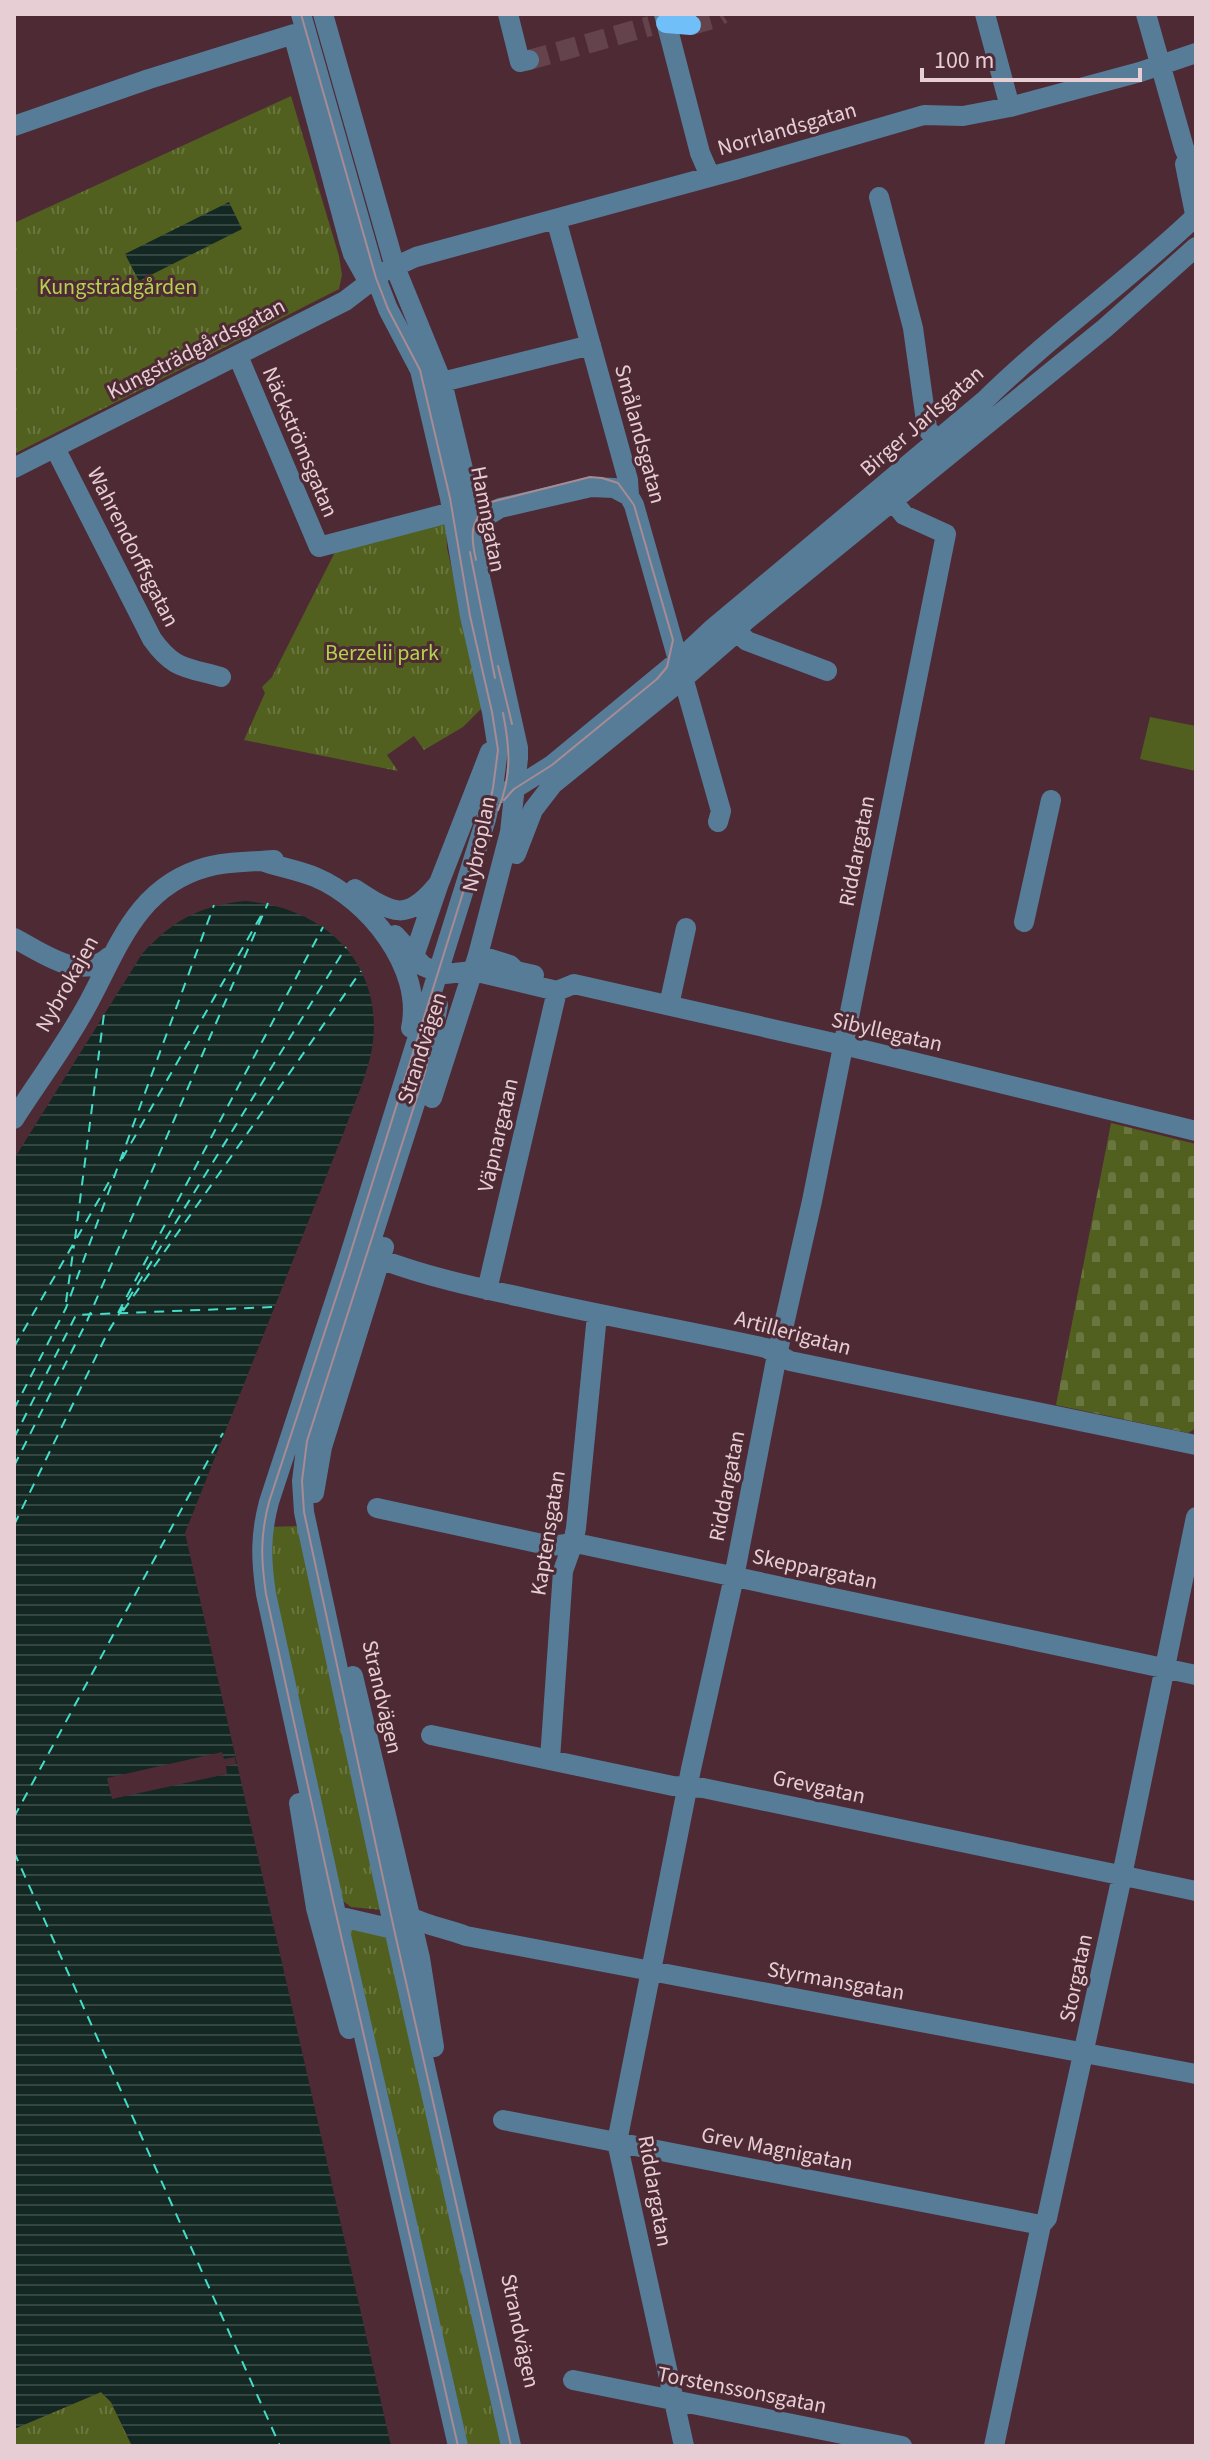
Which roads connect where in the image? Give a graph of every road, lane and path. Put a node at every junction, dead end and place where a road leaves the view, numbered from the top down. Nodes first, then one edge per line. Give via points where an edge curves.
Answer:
1 (301, 14) edge
2 (308, 14) edge
3 (323, 14) edge
4 (508, 14) edge
5 (985, 14) edge
6 (1146, 14) edge
7 (670, 20) edge
8 (291, 24) edge
9 (1196, 53) edge
10 (529, 60) dead end
11 (1160, 65) junction
12 (1010, 107) junction
13 (14, 126) edge
14 (1184, 148) junction
15 (710, 176) junction
16 (1196, 176) edge
17 (879, 197) dead end
18 (556, 219) junction
19 (1196, 219) edge
20 (1196, 247) edge
21 (381, 275) junction
22 (591, 345) junction
23 (238, 356) junction
24 (442, 382) junction
25 (936, 441) junction
26 (55, 448) junction
27 (14, 468) edge
28 (629, 496) junction
29 (892, 500) junction
30 (452, 512) junction
31 (474, 524) junction
32 (737, 632) junction
33 (681, 670) junction
34 (827, 671) dead end
35 (221, 677) dead end
36 (575, 746) junction
37 (518, 748) junction
38 (494, 795) junction
39 (1051, 800) dead end
40 (533, 810) joint
41 (486, 819) joint
42 (718, 822) dead end
43 (262, 861) junction
44 (439, 883) junction
45 (1024, 922) dead end
46 (379, 923) junction
47 (686, 928) dead end
48 (14, 938) edge
49 (110, 956) junction
50 (413, 956) junction
51 (475, 963) junction
52 (441, 973) junction
53 (409, 977) junction
54 (562, 989) junction
55 (669, 1005) junction
56 (842, 1045) junction
57 (14, 1119) edge
58 (1196, 1131) edge
59 (380, 1259) junction
60 (487, 1290) junction
61 (597, 1315) junction
62 (777, 1355) junction
63 (1196, 1445) edge
64 (377, 1508) dead end
65 (1196, 1517) edge
66 (573, 1543) junction
67 (734, 1577) junction
68 (1164, 1668) junction
69 (1196, 1675) edge
70 (431, 1735) dead end
71 (550, 1759) junction
72 (295, 1772) junction
73 (688, 1787) junction
74 (1122, 1875) junction
75 (1196, 1891) edge
76 (337, 1916) junction
77 (405, 1926) junction
78 (650, 1970) junction
79 (1084, 2051) junction
80 (1196, 2074) edge
81 (503, 2120) dead end
82 (617, 2142) junction
83 (1041, 2225) junction
84 (573, 2380) dead end
85 (674, 2400) junction
86 (451, 2446) edge
87 (458, 2446) edge
88 (511, 2446) edge
89 (521, 2446) edge
90 (684, 2446) edge
91 (902, 2446) edge
92 (994, 2446) edge

1 - 21 street, Hamngatan
2 - 21 street, Hamngatan
3 - 21 street, Hamngatan
4 - 10 street via 520,62
5 - 12 street
6 - 11 street
7 - 15 street
8 - 13 street
8 - 21 street, Hamngatan via 353,254
9 - 11 street, Norrlandsgatan
11 - 12 street, Norrlandsgatan
11 - 14 street
12 - 15 street, Norrlandsgatan via 963,116 924,115
14 - 16 street
14 - 19 street
15 - 18 street, Norrlandsgatan
17 - 25 street via 913,328 927,428
18 - 21 street, Norrlandsgatan via 436,250
18 - 22 street, Smålandsgatan
19 - 25 street, Birger Jarlsgatan
19 - 33 street, Birger Jarlsgatan via 1098,319
20 - 29 street, Birger Jarlsgatan via 1105,328
21 - 23 street, Kungsträdgårdsgatan via 345,301
21 - 24 street, Hamngatan via 407,299
21 - 30 street, Hamngatan via 388,309 420,370
21 - 38 street, Hamngatan via 422,350 460,496 510,756
22 - 24 street
22 - 28 street, Smålandsgatan
23 - 26 street, Kungsträdgårdsgatan
23 - 30 street, Näckströmsgatan via 319,547
24 - 31 street, Hamngatan
25 - 33 street, Birger Jarlsgatan via 711,630
26 - 27 street, Kungsträdgårdsgatan
26 - 35 street, Wahrendorffsgatan via 164,656
28 - 31 street via 614,488 591,487 500,508
28 - 33 street, Smålandsgatan
29 - 32 street, Birger Jarlsgatan
29 - 56 street, Riddargatan via 904,515 946,534
30 - 38 street, Hamngatan via 498,750
31 - 37 street, Hamngatan via 472,541
32 - 33 street, Birger Jarlsgatan
32 - 34 street via 747,641
33 - 36 street, Birger Jarlsgatan
33 - 40 street, Birger Jarlsgatan via 559,779
33 - 42 street, Smålandsgatan via 721,811
36 - 37 street, Birger Jarlsgatan via 539,760
36 - 38 street, Birger Jarlsgatan via 540,774
37 - 38 street, Hamngatan
38 - 41 street, Hamngatan
38 - 44 street, Nybroplan
38 - 51 street, Nybroplan via 510,832
38 - 52 street, Nybroplan
39 - 45 street
40 - 51 street, Nybroplan
41 - 52 street, Nybroplan
43 - 44 street via 295,861 323,869 393,910 419,905
43 - 46 street via 315,877
43 - 49 street, Nybrokajen via 206,867 173,881 150,898
44 - 50 street, Nybroplan
46 - 50 street
46 - 53 street
47 - 55 street
48 - 49 street via 75,967 101,964
49 - 57 street, Nybrokajen via 92,996
50 - 52 street
50 - 53 street, Nybroplan
51 - 52 street, Sibyllegatan
51 - 54 street, Sibyllegatan
51 - 59 street, Strandvägen
52 - 76 street, Strandvägen via 261,1539 266,1594
52 - 77 street, Strandvägen via 425,1072 307,1441 302,1481 304,1512
53 - 72 street, Strandvägen via 413,1019 405,1056 256,1516 254,1591
54 - 55 street, Sibyllegatan via 574,984
54 - 60 street, Väpnargatan
55 - 56 street, Sibyllegatan
56 - 58 street, Sibyllegatan
56 - 62 street, Riddargatan
59 - 60 street, Artillerigatan
59 - 77 street, Strandvägen via 322,1447 314,1497
60 - 61 street, Artillerigatan
61 - 62 street, Artillerigatan via 766,1348
61 - 66 street, Kaptensgatan
62 - 63 street, Artillerigatan
62 - 67 street, Riddargatan
64 - 66 street, Skeppargatan via 551,1546
65 - 68 street, Storgatan
66 - 67 street, Skeppargatan
66 - 71 street, Kaptensgatan via 563,1571
67 - 68 street, Skeppargatan
67 - 73 street, Riddargatan
68 - 69 street, Skeppargatan
68 - 74 street, Storgatan
70 - 71 street, Grevgatan
71 - 73 street, Grevgatan
72 - 76 street, Strandvägen via 327,1906
72 - 86 street, Strandvägen via 316,1908
73 - 74 street, Grevgatan
73 - 78 street, Riddargatan
74 - 75 street, Grevgatan
74 - 79 street, Storgatan
76 - 77 street, Styrmansgatan
76 - 87 street, Strandvägen
77 - 78 street, Styrmansgatan via 445,1939 466,1936
77 - 88 street, Strandvägen
77 - 89 street, Strandvägen via 420,1958
78 - 79 street, Styrmansgatan
78 - 82 street, Riddargatan
79 - 80 street, Styrmansgatan
79 - 83 street, Storgatan via 1047,2218
81 - 82 street, Grev Magnigatan
82 - 83 street, Grev Magnigatan
82 - 85 street, Riddargatan
83 - 92 street, Storgatan
84 - 85 street, Torstenssonsgatan
85 - 90 street, Riddargatan
85 - 91 street, Torstenssonsgatan

